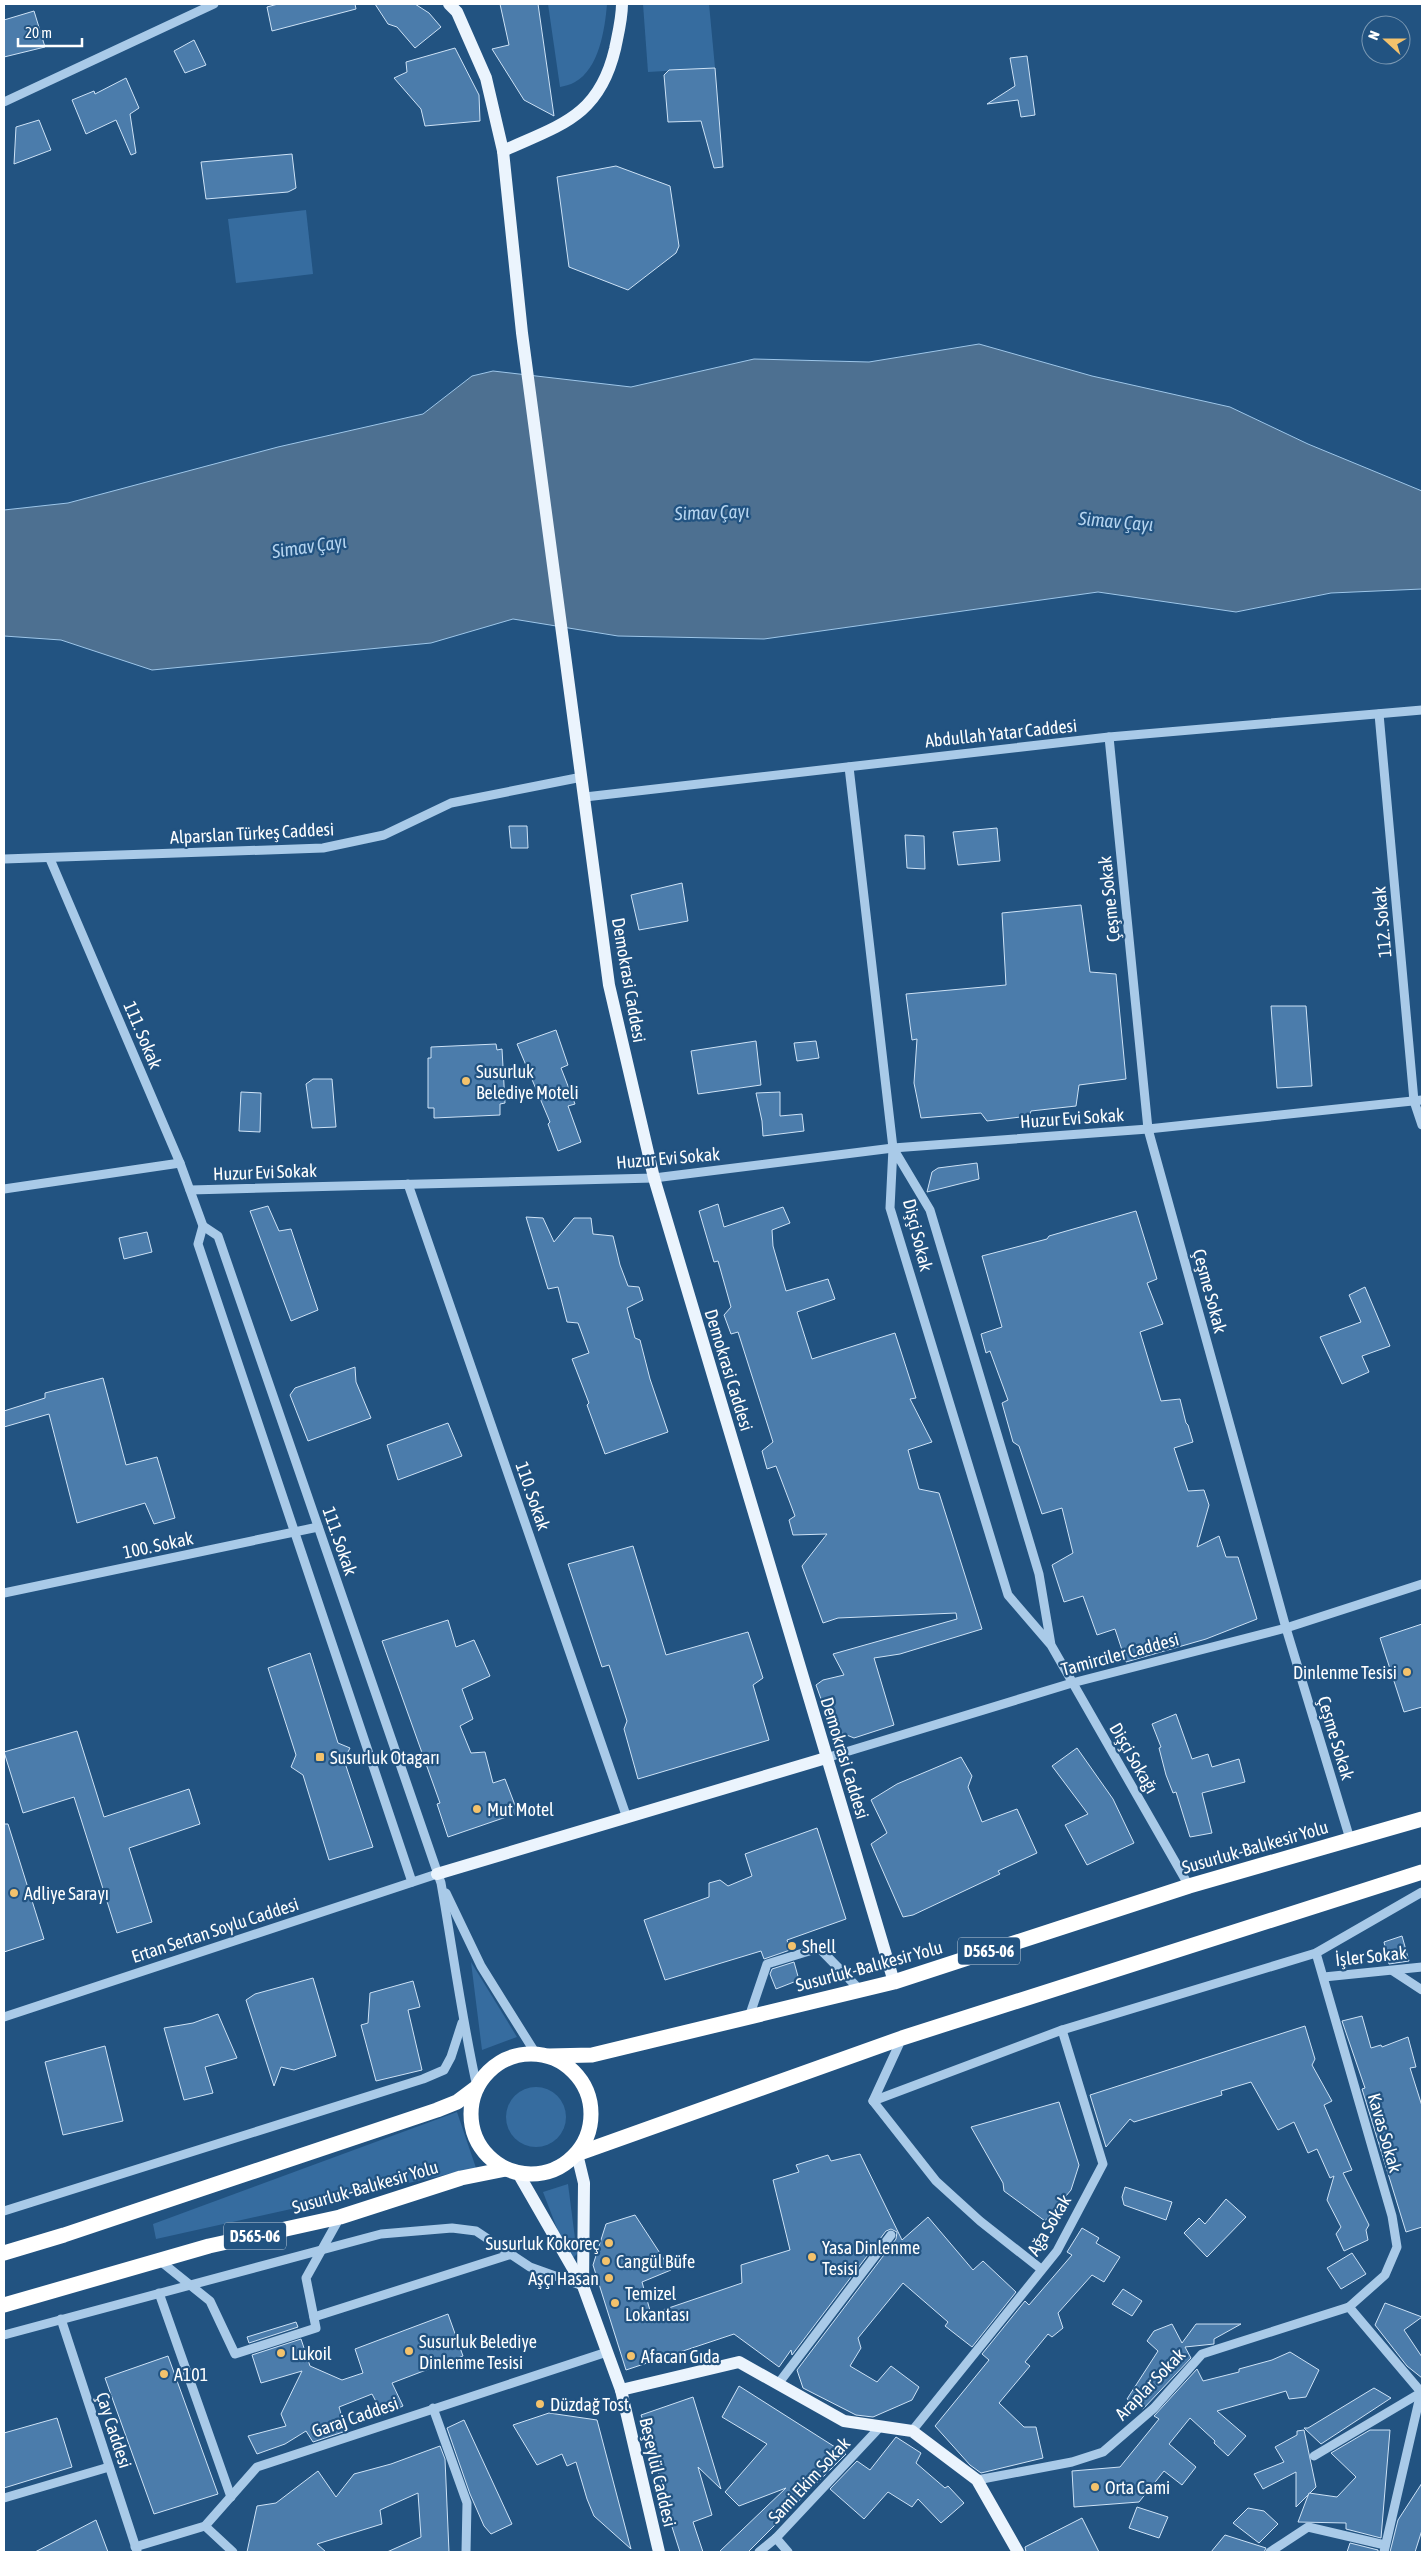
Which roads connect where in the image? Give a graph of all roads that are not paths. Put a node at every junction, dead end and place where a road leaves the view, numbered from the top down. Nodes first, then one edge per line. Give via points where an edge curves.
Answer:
1 (214, 4) edge
2 (449, 4) edge
3 (622, 4) edge
4 (4, 102) edge
5 (502, 151) junction
6 (1422, 710) edge
7 (1379, 714) junction
8 (1109, 737) junction
9 (849, 767) junction
10 (582, 777) junction
11 (585, 797) junction
12 (50, 859) junction
13 (4, 860) edge
14 (1418, 1100) edge
15 (1422, 1125) edge
16 (1148, 1129) junction
17 (893, 1148) junction
18 (180, 1163) junction
19 (654, 1178) junction
20 (408, 1184) junction
21 (4, 1189) edge
22 (190, 1190) junction
23 (203, 1226) junction
24 (318, 1528) junction
25 (295, 1533) junction
26 (1422, 1584) edge
27 (4, 1593) edge
28 (1286, 1628) junction
29 (1052, 1645) junction
30 (1072, 1683) junction
31 (826, 1758) junction
32 (627, 1818) junction
33 (1422, 1819) edge
34 (1350, 1839) junction
35 (1422, 1872) edge
36 (439, 1879) junction
37 (412, 1882) junction
38 (1189, 1886) junction
39 (1422, 1892) edge
40 (1316, 1953) junction
41 (1422, 1967) edge
42 (1393, 1971) junction
43 (1324, 1977) junction
44 (894, 1982) junction
45 (860, 1990) junction
46 (1422, 1990) edge
47 (4, 2017) edge
48 (749, 2017) junction
49 (463, 2022) junction
50 (1062, 2030) junction
51 (902, 2038) junction
52 (543, 2055) junction
53 (477, 2087) junction
54 (873, 2101) junction
55 (576, 2154) junction
56 (512, 2171) junction
57 (4, 2211) edge
58 (340, 2217) junction
59 (891, 2235) dead end
60 (322, 2249) junction
61 (4, 2253) edge
62 (512, 2254) junction
63 (158, 2260) junction
64 (1041, 2269) junction
65 (189, 2285) junction
66 (583, 2286) junction
67 (159, 2293) junction
68 (4, 2305) edge
69 (1349, 2307) junction
70 (314, 2317) junction
71 (61, 2319) junction
72 (4, 2335) edge
73 (607, 2352) junction
74 (778, 2384) junction
75 (621, 2390) junction
76 (1422, 2392) edge
77 (433, 2408) junction
78 (880, 2427) junction
79 (912, 2431) junction
80 (1314, 2456) dead end
81 (110, 2467) junction
82 (977, 2480) junction
83 (4, 2498) edge
84 (231, 2498) junction
85 (205, 2526) junction
86 (776, 2538) junction
87 (1385, 2548) edge
88 (136, 2549) edge
89 (233, 2552) edge
90 (466, 2552) edge
91 (659, 2552) edge
92 (759, 2552) edge
93 (788, 2552) edge
94 (1018, 2552) edge
95 (1270, 2552) edge

1 - 4 street
2 - 5 main road, Demokrasi Caddesi via 457,12 486,78
3 - 5 main road via 610,68 592,102 562,124
5 - 10 main road, Demokrasi Caddesi via 522,333
6 - 7 street, Abdullah Yatar Caddesi
7 - 8 street, Abdullah Yatar Caddesi
7 - 14 street, 112. Sokak
8 - 9 street, Abdullah Yatar Caddesi
8 - 16 street, Çeşme Sokak
9 - 11 street, Abdullah Yatar Caddesi
9 - 17 street
10 - 11 main road, Demokrasi Caddesi
10 - 12 street, Alparslan Türkeş Caddesi via 451,803 384,835 323,848
11 - 19 main road, Demokrasi Caddesi via 609,986
12 - 13 street, Alparslan Türkeş Caddesi
12 - 18 street, 111. Sokak
14 - 15 street, 112. Sokak
14 - 16 street, Huzur Evi Sokak
16 - 17 street, Huzur Evi Sokak
16 - 28 street, Çeşme Sokak
17 - 19 street, Huzur Evi Sokak
17 - 29 street, Dişçi Sokak via 930,1210 1039,1574
17 - 29 street, Dişçi Sokak via 890,1208 1008,1595
18 - 21 street
18 - 22 street, 111. Sokak
19 - 20 street, Huzur Evi Sokak
19 - 31 main road, Demokrasi Caddesi
20 - 22 street, Huzur Evi Sokak
20 - 32 street, 110. Sokak
22 - 23 street, 111. Sokak
23 - 24 street, 111. Sokak via 218,1236
23 - 25 street, 111. Sokak via 198,1244
24 - 25 street, 100. Sokak
24 - 36 street, 111. Sokak
25 - 27 street, 100. Sokak
25 - 37 street, 111. Sokak
26 - 28 street, Tamirciler Caddesi
28 - 30 street, Tamirciler Caddesi
28 - 34 street, Çeşme Sokak
29 - 30 street, Dişçi Sokağı
30 - 31 street, Tamirciler Caddesi
30 - 38 street, Dişçi Sokağı
31 - 32 main road
31 - 44 main road, Demokrasi Caddesi
32 - 36 main road
33 - 34 highway, Susurluk-Balıkesir Yolu / D565-06
34 - 38 highway, Susurluk-Balıkesir Yolu / D565-06
35 - 51 highway, Susurluk-Balıkesir Yolu / D565-06
36 - 37 street, Ertan Sertan Soylu Caddesi
36 - 49 street via 458,1977
36 - 52 street via 482,1966
37 - 47 street, Ertan Sertan Soylu Caddesi
38 - 44 highway, Susurluk-Balıkesir Yolu / D565-06
39 - 40 street
40 - 43 street, Kavas Sokak
40 - 50 street
41 - 42 street, İşler Sokak
42 - 43 street, İşler Sokak
42 - 46 street
43 - 69 street, Kavas Sokak via 1392,2216 1396,2247 1385,2275
44 - 45 highway, Susurluk-Balıkesir Yolu / D565-06
45 - 48 highway, Susurluk-Balıkesir Yolu / D565-06
45 - 48 street via 819,1948 767,1964
48 - 52 highway, Susurluk-Balıkesir Yolu / D565-06 via 592,2055
49 - 53 street
49 - 57 street via 444,2070 430,2076
50 - 54 street
50 - 64 street, Ağa Sokak via 1103,2164 1057,2251
51 - 54 street
51 - 55 highway, Susurluk-Balıkesir Yolu / D565-06
52 - 53 highway, Susurluk-Balıkesir Yolu / D565-06 via 518,2055 502,2062 488,2072
52 - 55 highway, Susurluk-Balıkesir Yolu / D565-06 via 562,2062 577,2074 587,2091 591,2110 589,2130
53 - 56 highway, Susurluk-Balıkesir Yolu / D565-06 via 471,2113 473,2130 491,2159
53 - 61 highway, Susurluk-Balıkesir Yolu / D565-06 via 457,2102 437,2110
54 - 64 street via 936,2181
55 - 56 highway, Susurluk-Balıkesir Yolu / D565-06 via 550,2172
55 - 66 main road, Beşeylül Caddesi via 584,2183
56 - 58 highway, Susurluk-Balıkesir Yolu / D565-06 via 461,2178
56 - 66 main road, Beşeylül Caddesi
58 - 60 street
58 - 63 highway, Susurluk-Balıkesir Yolu / D565-06
59 - 74 street
60 - 62 street via 381,2234 452,2228 476,2231
60 - 65 street
60 - 70 street via 306,2278
62 - 66 street via 530,2267
62 - 70 street
63 - 65 street
63 - 68 highway, Susurluk-Balıkesir Yolu / D565-06
64 - 79 street, Ağa Sokak
65 - 67 street
65 - 70 street via 210,2301 236,2354 316,2328
66 - 73 main road, Beşeylül Caddesi
67 - 71 street
67 - 84 street
69 - 76 street
69 - 82 street, Araplar Sokak via 1202,2354 1154,2408 1103,2452 1072,2462
71 - 72 street
71 - 81 street, Çay Caddesi
73 - 75 main road, Beşeylül Caddesi
73 - 77 street, Garaj Caddesi
74 - 75 main road via 739,2362
74 - 78 main road via 844,2421
75 - 91 main road, Beşeylül Caddesi
76 - 80 street
76 - 87 street
77 - 84 street, Garaj Caddesi via 257,2467
77 - 90 street via 467,2503
78 - 79 main road
78 - 86 street, Sami Ekim Sokak
79 - 82 main road
81 - 83 street
81 - 88 street, Çay Caddesi
82 - 94 main road
84 - 85 street, Garaj Caddesi
85 - 88 street
85 - 89 street
86 - 92 street, Sami Ekim Sokak
86 - 93 street
87 - 95 street via 1308,2526

